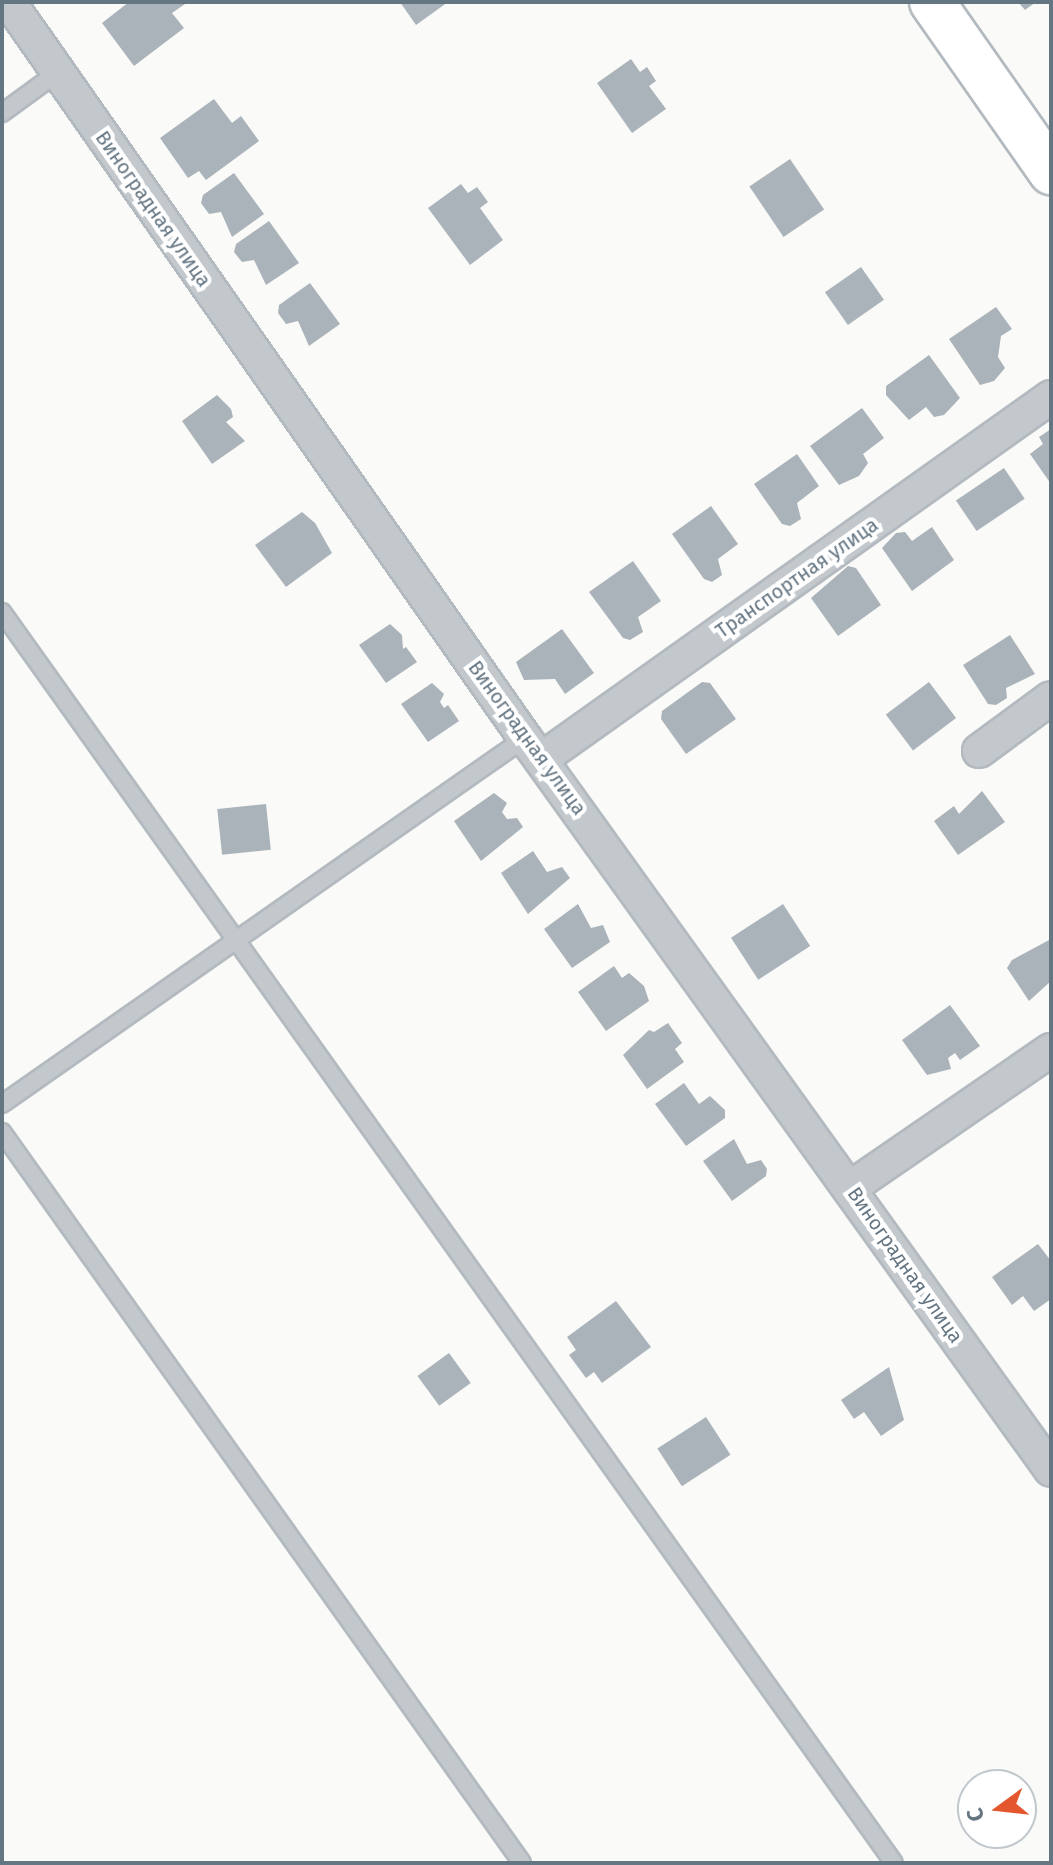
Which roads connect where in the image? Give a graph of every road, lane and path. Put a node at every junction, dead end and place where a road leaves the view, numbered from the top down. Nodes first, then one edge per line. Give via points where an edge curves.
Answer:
1 (9, 2) edge
2 (932, 2) edge
3 (57, 73) junction
4 (2, 113) edge
5 (1051, 172) edge
6 (1051, 397) edge
7 (2, 612) edge
8 (1051, 698) edge
9 (534, 748) junction
10 (979, 751) dead end
11 (235, 939) junction
12 (1051, 1050) edge
13 (2, 1104) edge
14 (2, 1132) edge
15 (850, 1188) junction
16 (1051, 1470) edge
17 (522, 1863) edge
18 (894, 1863) edge

1 - 3 street, Виноградная улица
2 - 5 street
3 - 4 lane
3 - 9 street, Виноградная улица
6 - 9 street, Транспортная улица
7 - 11 lane
8 - 10 street
9 - 11 lane
9 - 15 street, Виноградная улица
11 - 13 lane
11 - 18 lane
12 - 15 street
14 - 17 lane
15 - 16 street, Виноградная улица

